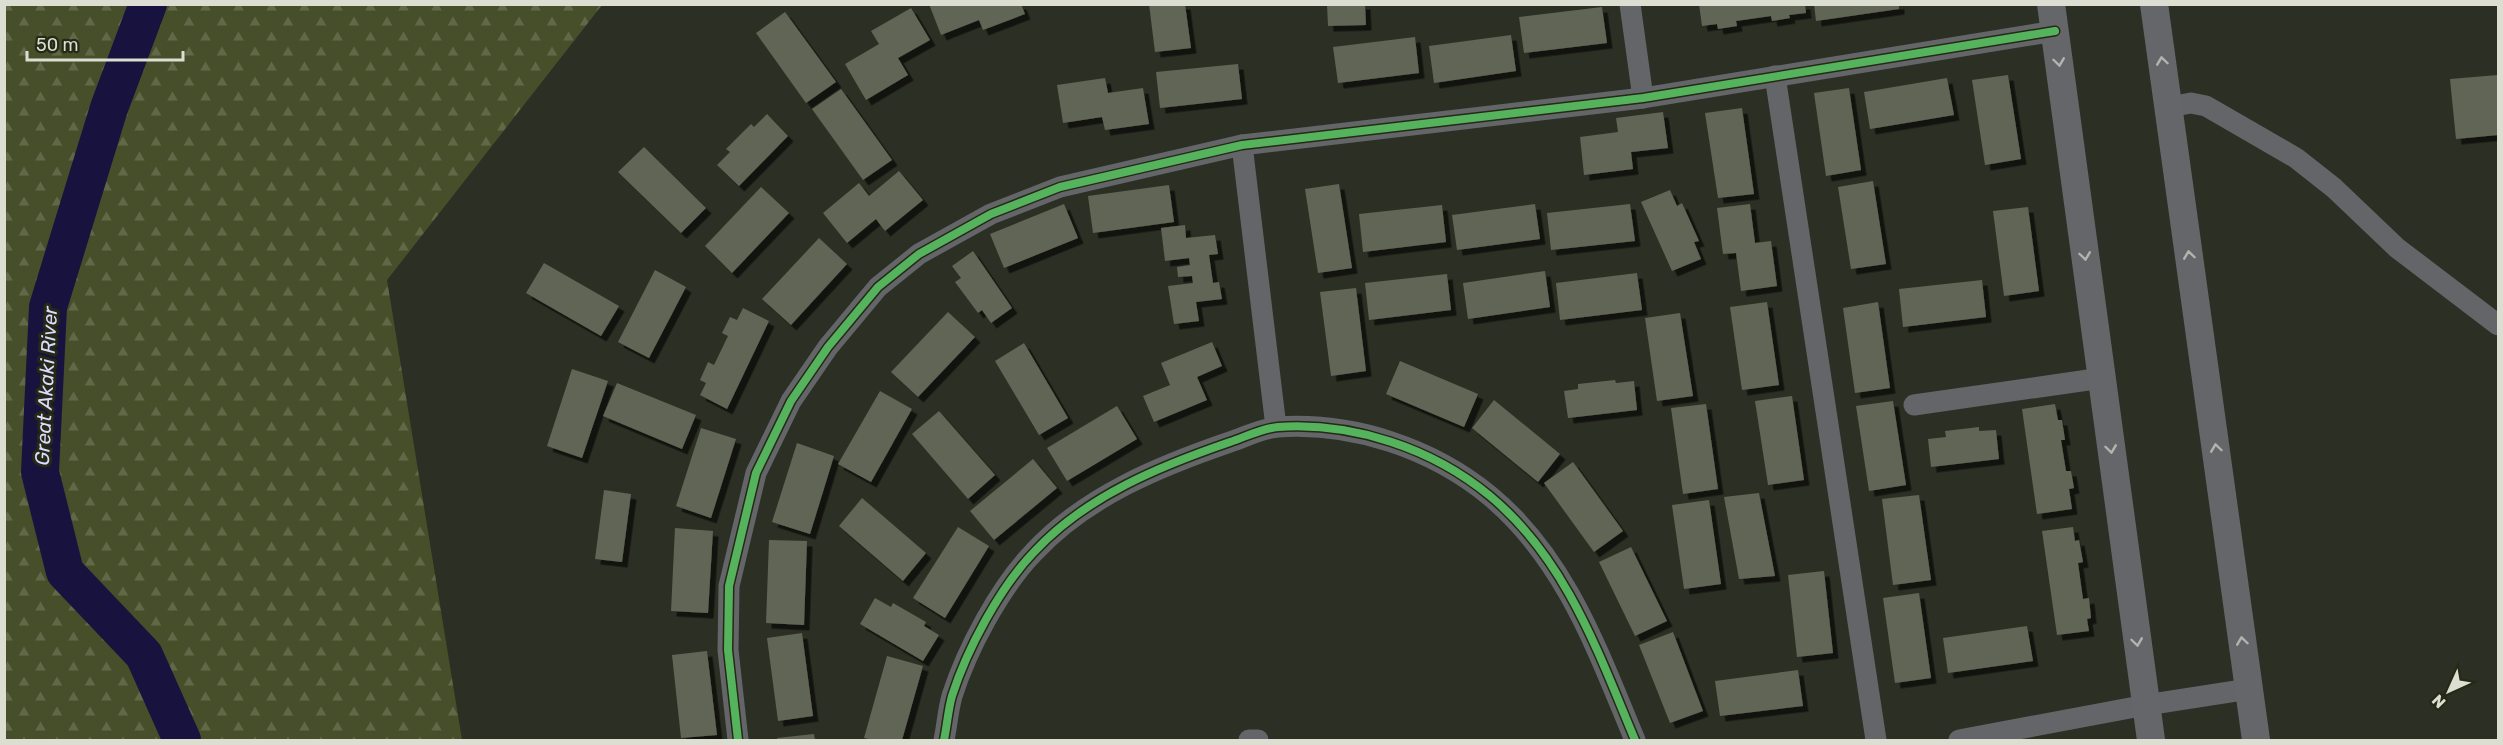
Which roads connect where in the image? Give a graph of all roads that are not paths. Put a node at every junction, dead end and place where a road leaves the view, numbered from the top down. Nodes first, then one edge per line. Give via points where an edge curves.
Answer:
1 (1630, 4) edge
2 (2154, 4) edge
3 (2053, 18) edge
4 (1775, 76) junction
5 (1642, 98) junction
6 (2169, 108) junction
7 (1242, 145) junction
8 (2499, 325) edge
9 (2102, 378) junction
10 (1914, 405) dead end
11 (1276, 427) junction
12 (2249, 689) junction
13 (2146, 705) junction
14 (738, 741) edge
15 (944, 741) edge
16 (1249, 741) edge
17 (1258, 741) edge
18 (1635, 741) edge
19 (1875, 741) edge
20 (1959, 741) edge
21 (2151, 741) edge
22 (2256, 741) edge

1 - 5 street
6 -> 2 street
3 - 4 street
3 -> 9 street
4 - 5 street
4 - 19 street
5 - 7 street
6 - 8 street via 2191,103 2206,106 2296,158 2397,248
12 -> 6 street
7 - 11 street
7 - 14 street via 1060,187 991,214 919,254 878,287 828,347 791,401 756,473 729,586 728,650
9 - 10 street
9 -> 13 street
11 - 15 street via 1168,463 1072,517 1033,552 975,640 952,697
11 - 18 street via 1357,432 1405,446 1489,495 1550,560 1584,619
12 - 13 street
12 - 22 street
13 - 20 street
13 - 21 street
16 - 17 street

